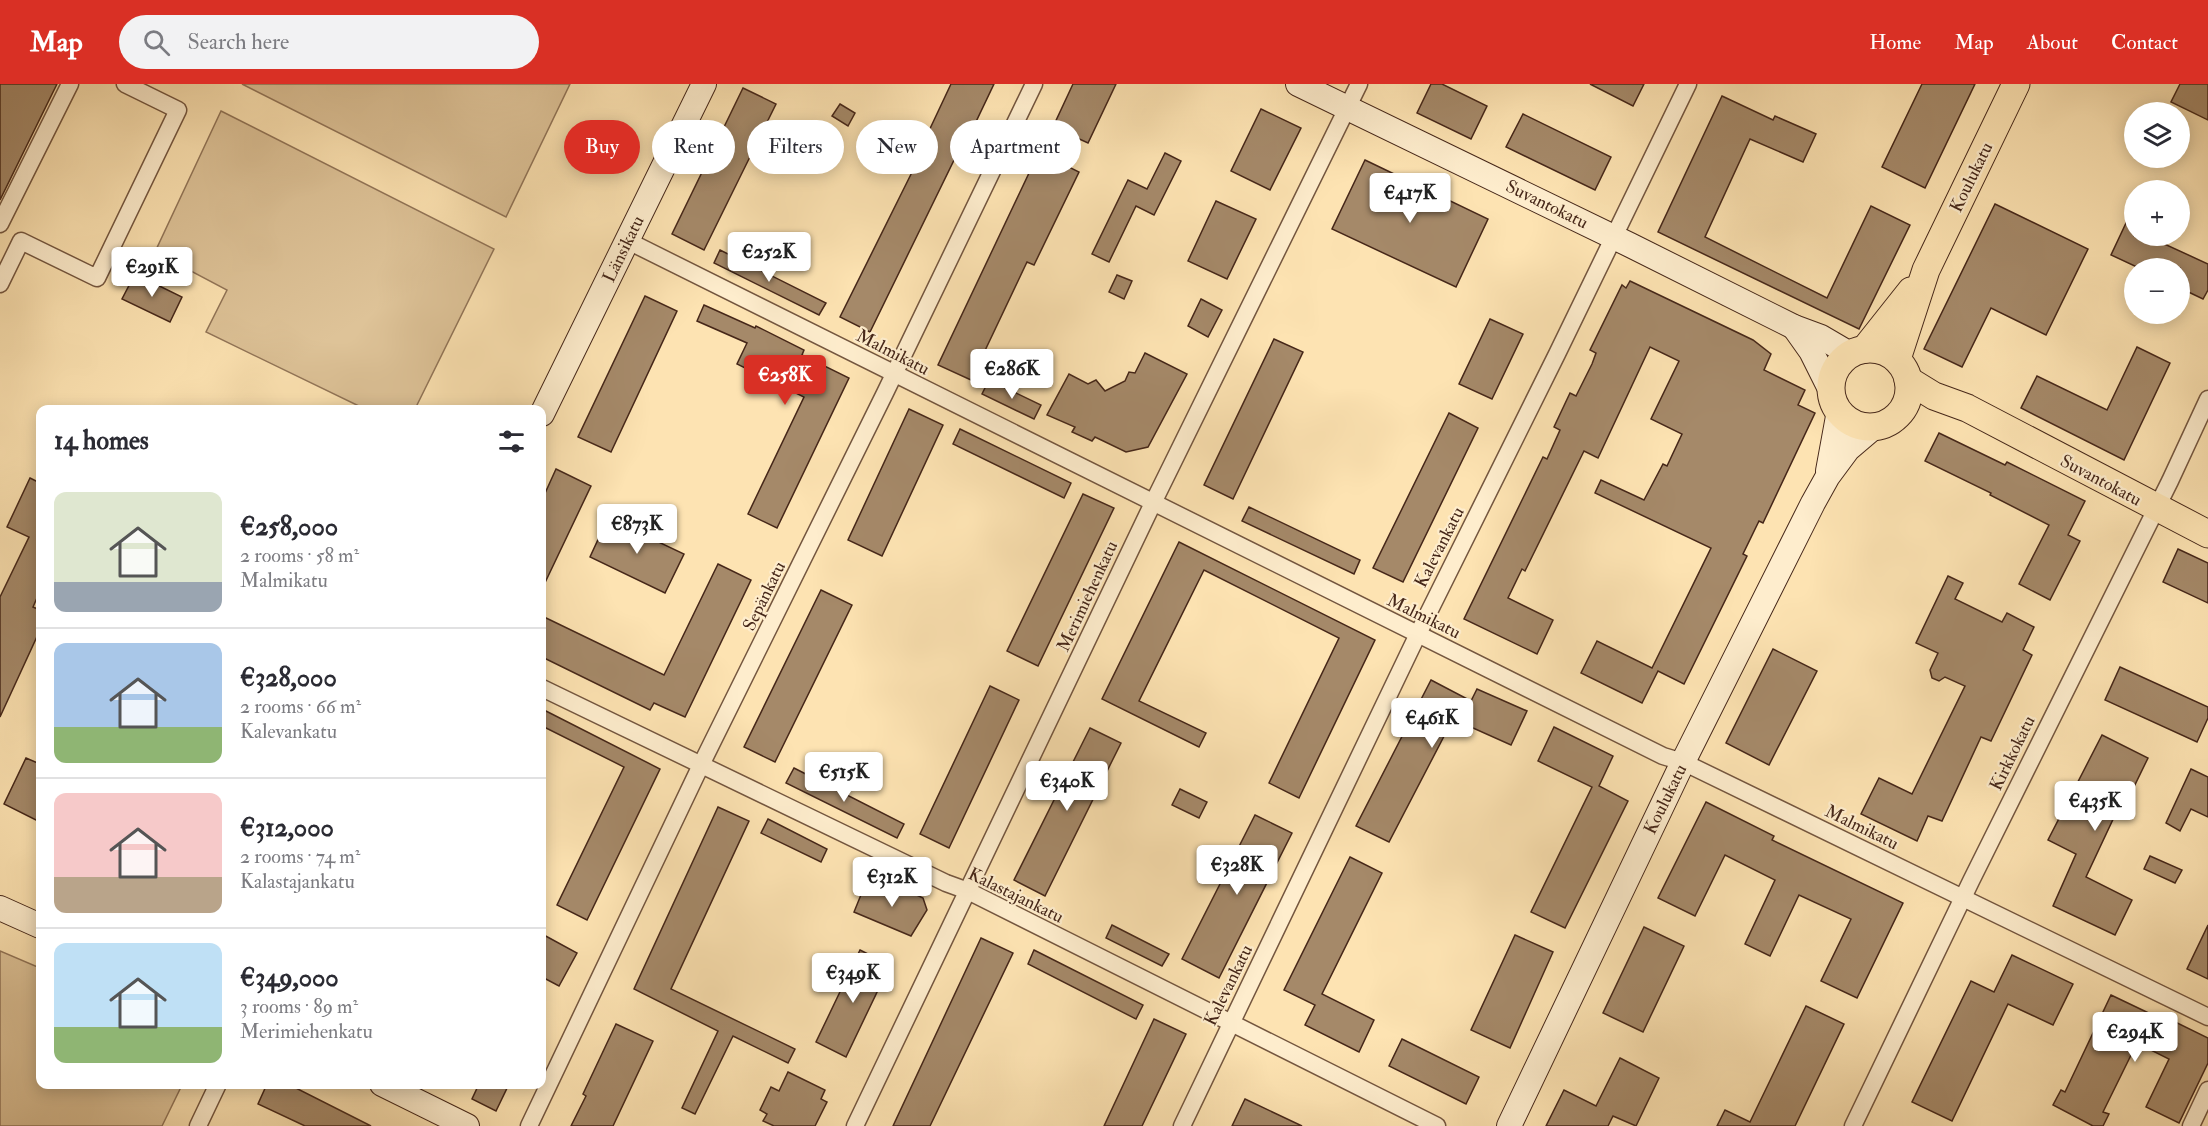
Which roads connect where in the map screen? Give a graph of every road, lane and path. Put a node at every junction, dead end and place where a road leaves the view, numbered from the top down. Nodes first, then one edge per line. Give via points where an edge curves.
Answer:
1 (70, 84) edge
2 (125, 84) edge
3 (704, 84) edge
4 (1034, 84) edge
5 (1298, 84) edge
6 (1359, 84) edge
7 (1688, 84) edge
8 (2016, 84) edge
9 (1347, 108) junction
10 (0, 224) edge
11 (1614, 237) junction
12 (628, 241) junction
13 (1926, 270) junction
14 (0, 284) edge
15 (1794, 327) junction
16 (1858, 352) junction
17 (1903, 369) junction
18 (894, 374) junction
19 (2208, 399) edge
20 (1835, 401) junction
21 (546, 406) edge
22 (1899, 414) junction
23 (1995, 424) junction
24 (1875, 426) junction
25 (1827, 476) junction
26 (1153, 503) junction
27 (2156, 508) junction
28 (2208, 534) edge
29 (1418, 634) junction
30 (546, 690) edge
31 (1683, 762) junction
32 (701, 765) junction
33 (968, 891) junction
34 (1963, 897) junction
35 (0, 908) edge
36 (36, 924) edge
37 (2208, 1017) edge
38 (1232, 1024) junction
39 (216, 1089) edge
40 (392, 1089) edge
41 (2208, 1090) edge
42 (198, 1126) edge
43 (467, 1126) edge
44 (529, 1126) edge
45 (855, 1126) edge
46 (1182, 1126) edge
47 (1437, 1126) edge
48 (1509, 1126) edge
49 (1853, 1126) edge
50 (2191, 1126) edge

1 - 10 street
2 - 14 street via 178,110 97,278 21,241
3 - 12 street, Länsikatu
4 - 18 street, Sepänkatu
5 - 9 street, Suvantokatu
6 - 9 street, Merimiehenkatu
7 - 11 street, Kalevankatu
8 - 13 main road, Koulukatu
9 - 11 street, Suvantokatu
9 - 26 street, Merimiehenkatu
11 - 15 street, Suvantokatu
11 - 29 street, Kalevankatu
12 - 18 street, Malmikatu
12 - 21 street, Länsikatu
13 - 16 main road, Koulukatu
13 - 17 main road, Koulukatu
15 - 16 street, Suvantokatu
15 - 20 street, Suvantokatu via 1811,351
16 - 17 main road via 1882,351
16 - 20 main road via 1838,366 1831,382
17 - 22 main road via 1908,398
17 - 23 main road, Suvantokatu via 1934,396
18 - 26 street, Malmikatu
18 - 32 street, Sepänkatu
19 - 27 street, Kirkkokatu
20 - 24 main road via 1845,417 1859,425
20 - 25 street, Koulukatu
22 - 23 main road, Suvantokatu via 1932,411
22 - 24 main road
23 - 27 main road, Suvantokatu
24 - 25 street, Koulukatu via 1848,448
25 - 31 street, Koulukatu
26 - 29 street, Malmikatu
26 - 33 street, Merimiehenkatu
27 - 28 main road, Suvantokatu
27 - 34 street, Kirkkokatu
29 - 31 street, Malmikatu via 1663,756
29 - 38 street, Kalevankatu
30 - 32 street, Kalastajankatu
31 - 34 street, Malmikatu
31 - 48 street, Koulukatu
32 - 33 street, Kalastajankatu
32 - 44 street, Sepänkatu
33 - 38 street, Kalastajankatu
33 - 45 street, Merimiehenkatu
34 - 37 street, Malmikatu
34 - 49 street, Kirkkokatu
35 - 36 street
38 - 46 street, Kalevankatu
38 - 47 street, Kalastajankatu
39 - 42 street
40 - 43 street
41 - 50 street

